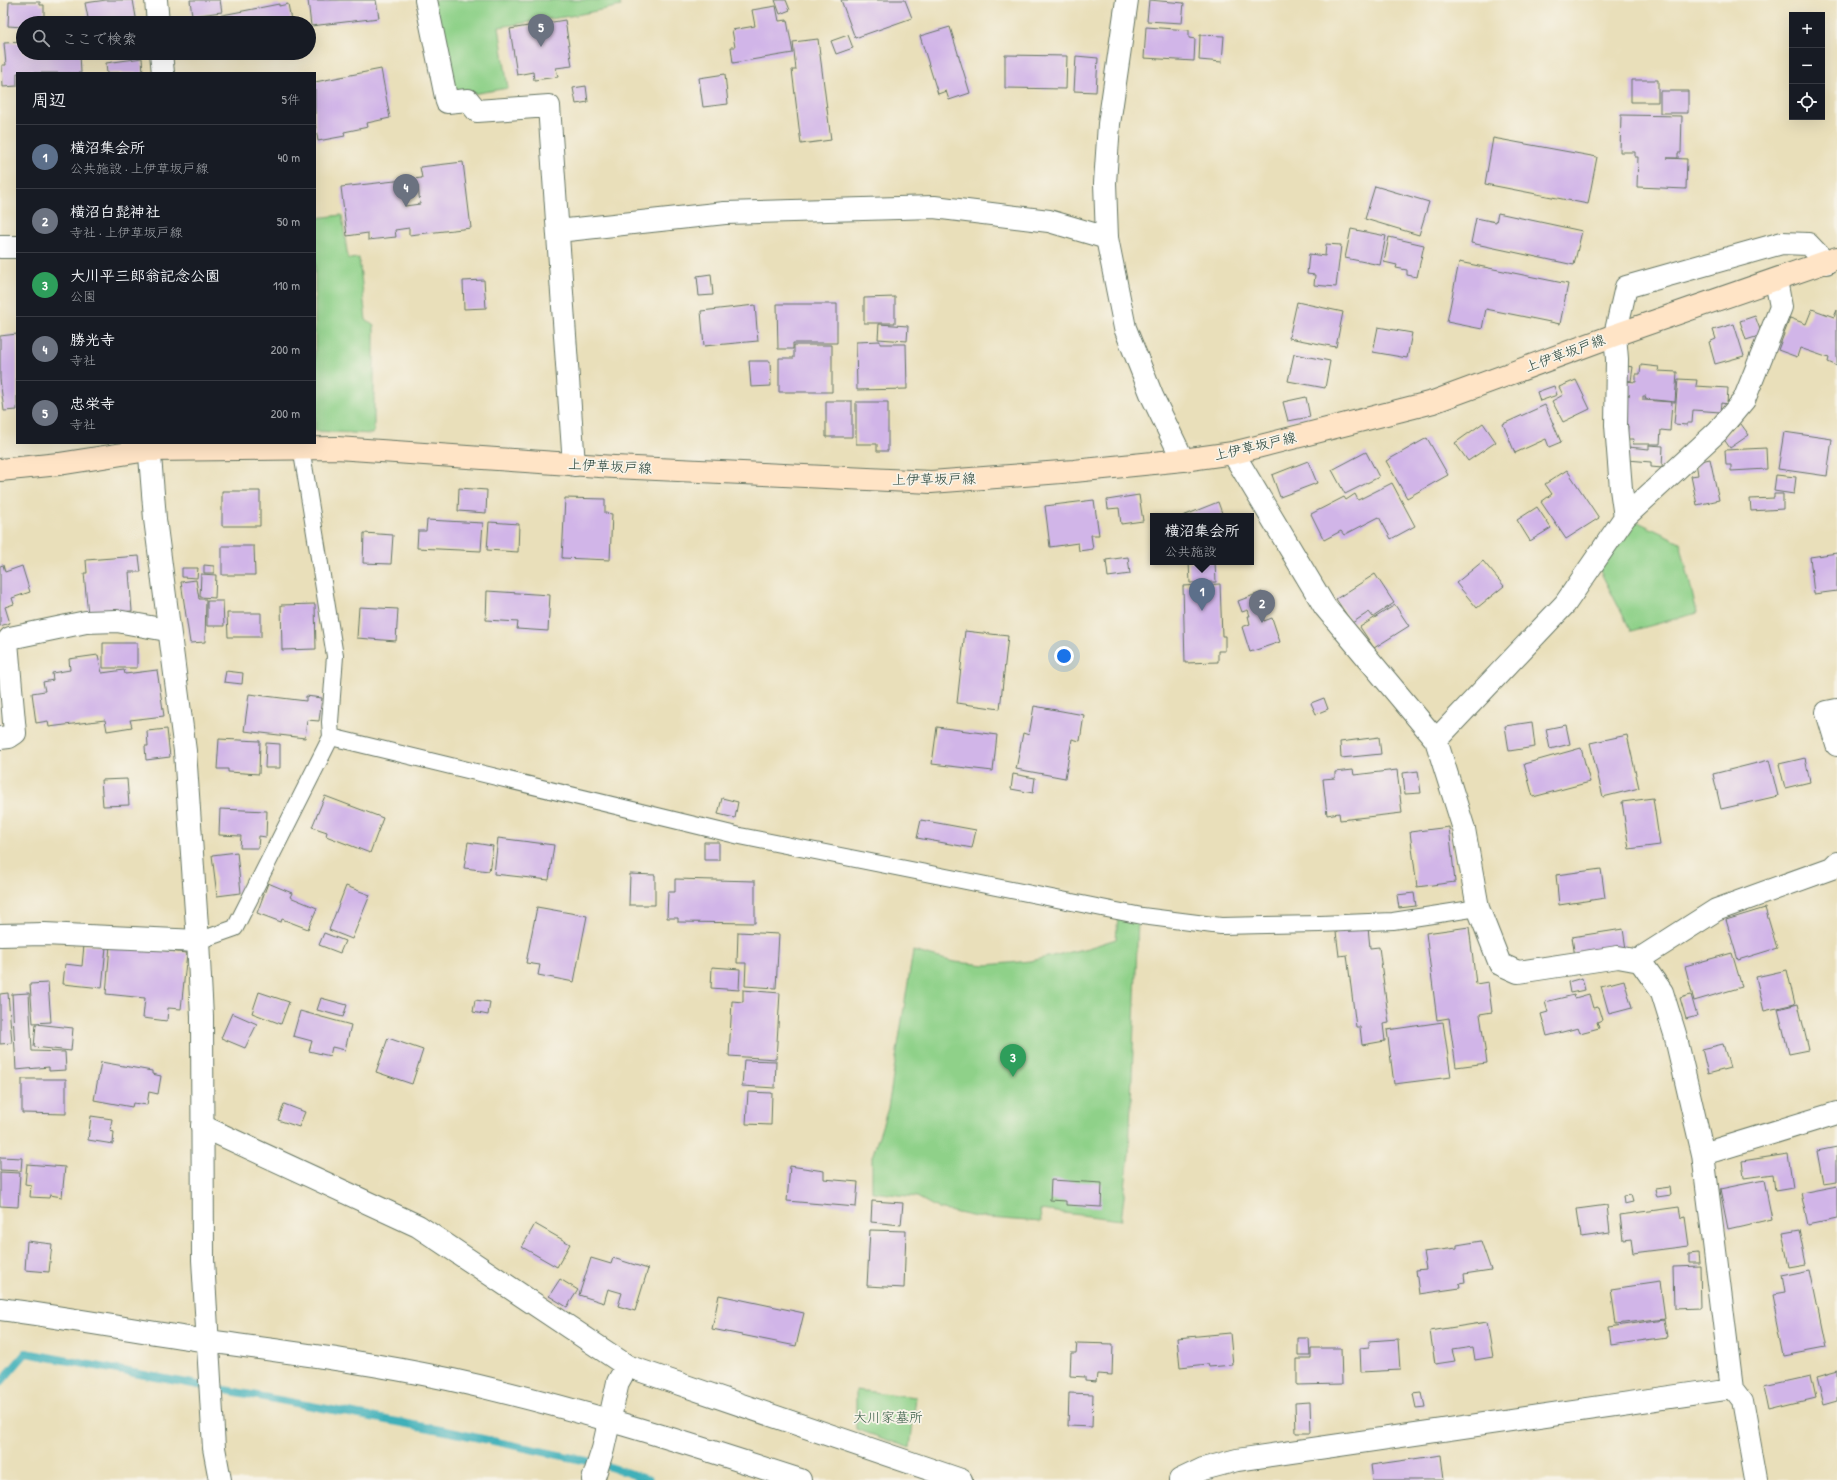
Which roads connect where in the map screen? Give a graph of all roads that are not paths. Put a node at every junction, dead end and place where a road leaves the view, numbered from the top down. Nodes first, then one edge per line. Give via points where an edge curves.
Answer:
1 (156, 0) edge
2 (426, 0) edge
3 (1127, 0) edge
4 (157, 16) edge
5 (162, 60) edge
6 (163, 72) edge
7 (558, 231) junction
8 (1106, 238) junction
9 (0, 247) edge
10 (16, 247) edge
11 (1832, 261) edge
12 (1776, 280) junction
13 (1615, 335) junction
14 (149, 447) edge
15 (301, 447) junction
16 (1233, 453) junction
17 (1183, 460) junction
18 (574, 464) junction
19 (0, 470) edge
20 (1625, 517) junction
21 (161, 629) dead end
22 (1837, 710) edge
23 (331, 737) junction
24 (0, 738) edge
25 (1436, 740) junction
26 (1837, 745) edge
27 (1837, 863) edge
28 (1478, 908) junction
29 (0, 935) edge
30 (198, 941) junction
31 (1640, 961) junction
32 (1837, 1113) edge
33 (202, 1126) junction
34 (1703, 1154) junction
35 (0, 1309) edge
36 (207, 1340) junction
37 (627, 1366) junction
38 (1732, 1388) junction
39 (609, 1420) junction
40 (220, 1480) edge
41 (593, 1480) edge
42 (800, 1480) edge
43 (961, 1480) edge
44 (1180, 1480) edge
45 (1756, 1480) edge

1 - 4 street
2 - 7 street via 447,102 468,100 477,111 549,106
3 - 8 street via 1109,124 1105,183
5 - 6 street
7 - 8 street via 724,214 934,207 1049,221
7 - 18 street
8 - 17 street via 1125,328 1152,396
9 - 10 street
11 - 12 main road, 上伊草坂戸線
11 - 13 street via 1808,244 1782,242 1626,287
12 - 13 main road, 上伊草坂戸線
12 - 20 street via 1781,307 1744,400 1718,432
13 - 16 main road, 上伊草坂戸線 via 1433,402
13 - 20 street via 1616,425
14 - 15 main road, 上伊草坂戸線
14 - 19 main road, 上伊草坂戸線 via 59,464
14 - 30 street via 155,519 185,751
15 - 18 main road, 上伊草坂戸線
15 - 23 lane via 335,656
16 - 17 main road, 上伊草坂戸線
16 - 25 street via 1325,607
17 - 18 main road, 上伊草坂戸線 via 931,482
20 - 25 street via 1565,604
21 - 24 street via 117,621 86,622 10,638 7,642 15,733 10,737
22 - 26 street via 1827,712
23 - 28 lane via 740,836 1142,916 1221,926 1320,924 1393,921
23 - 30 lane via 235,928
25 - 28 street via 1464,829
27 - 31 street via 1832,868 1716,910
28 - 31 street via 1500,964 1518,972 1618,957
29 - 30 street via 44,934
30 - 33 street via 202,1016
31 - 34 street via 1662,992 1675,1034
32 - 34 street
33 - 36 street via 203,1260
33 - 37 street via 418,1226
34 - 38 street
35 - 36 street
36 - 39 street via 400,1369 506,1392
36 - 40 street via 214,1448
37 - 39 street via 618,1382
37 - 43 street
38 - 44 street via 1237,1460 1203,1469
38 - 45 street via 1742,1401
39 - 41 street
39 - 42 street

